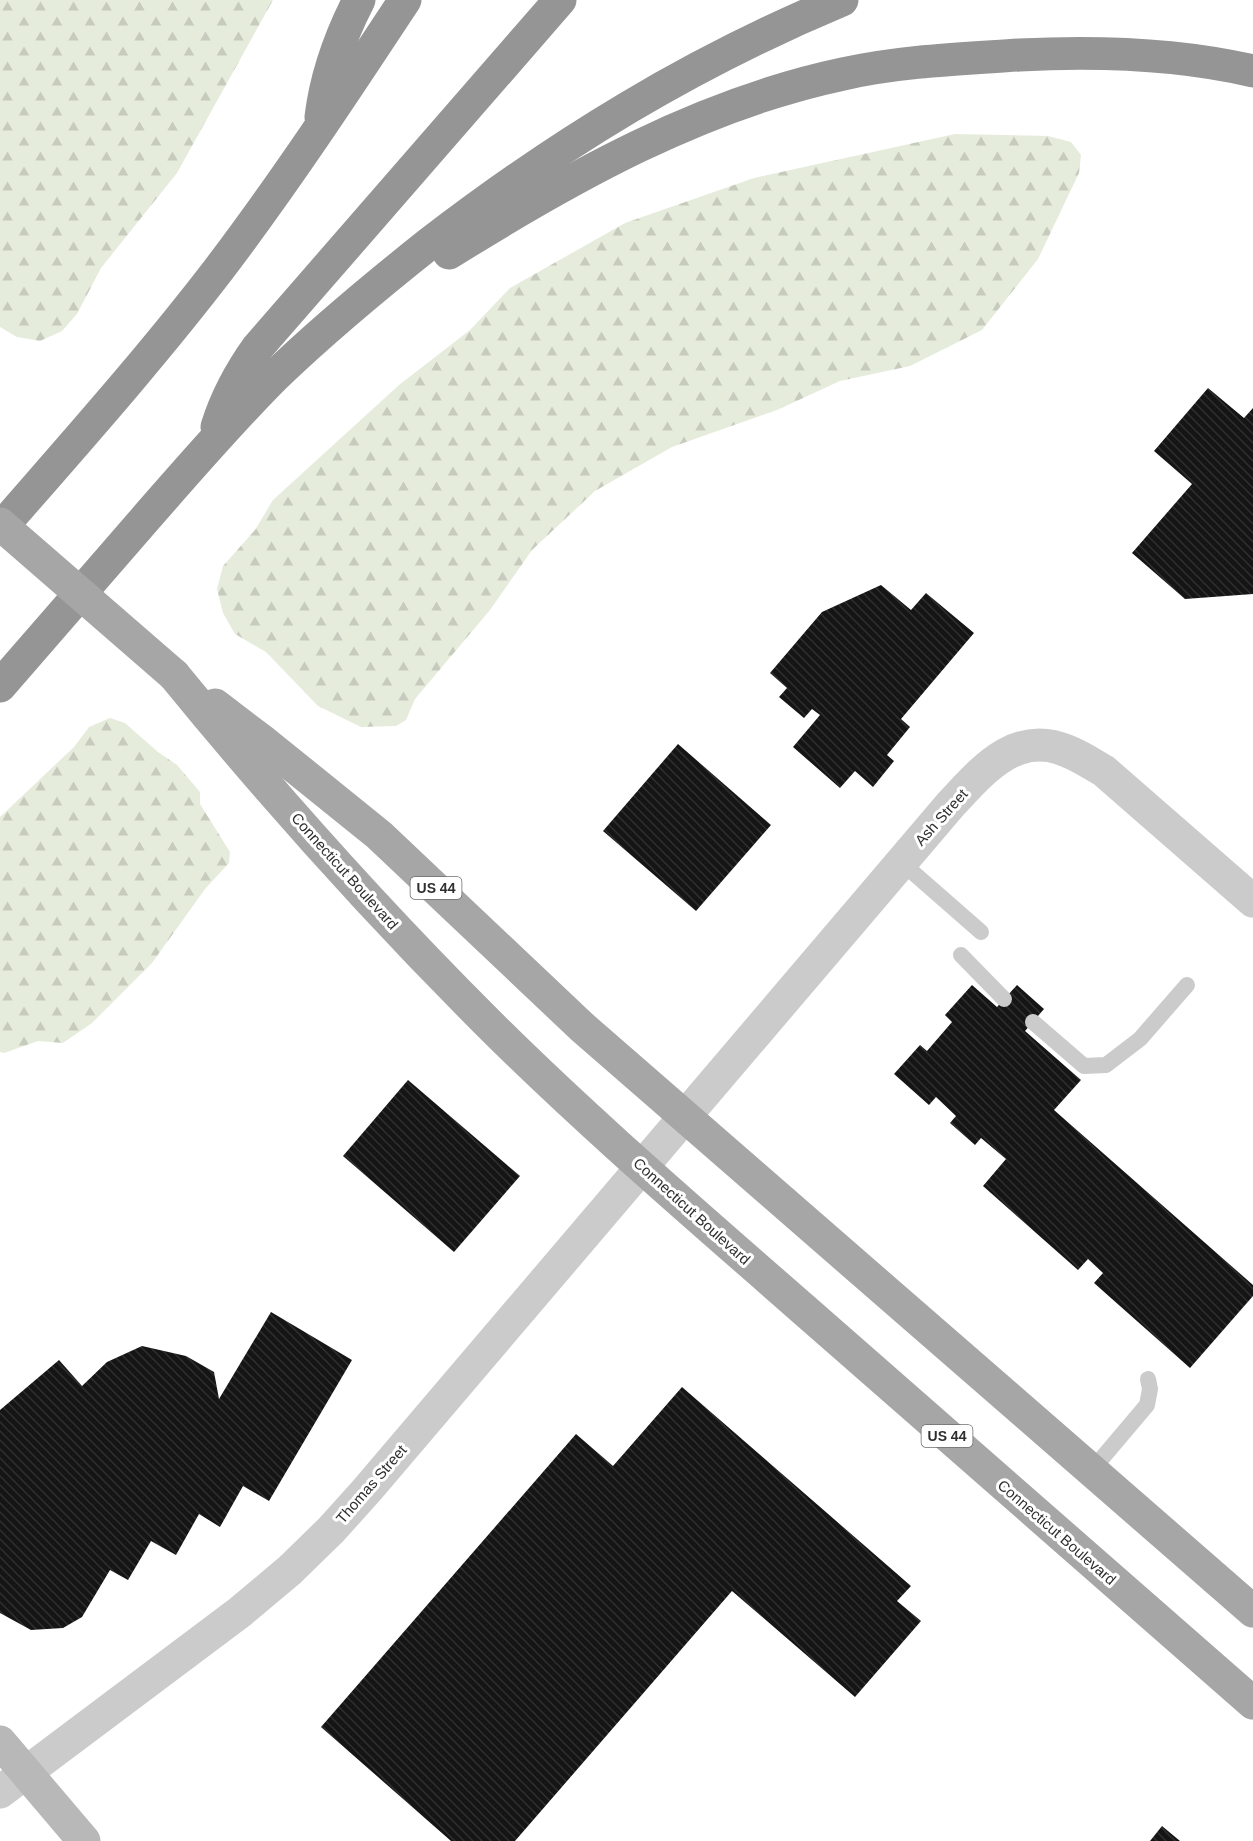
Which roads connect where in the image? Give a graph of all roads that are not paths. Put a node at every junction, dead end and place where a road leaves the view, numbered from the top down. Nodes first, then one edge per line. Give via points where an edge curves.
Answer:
1 (359, 0) edge
2 (405, 0) edge
3 (560, 0) edge
4 (843, 0) edge
5 (1253, 71) edge
6 (320, 128) junction
7 (307, 346) junction
8 (212, 443) junction
9 (0, 524) edge
10 (0, 530) edge
11 (174, 675) junction
12 (0, 686) edge
13 (901, 862) junction
14 (1253, 901) edge
15 (981, 932) dead end
16 (961, 955) dead end
17 (1187, 985) dead end
18 (1004, 999) dead end
19 (1033, 1022) dead end
20 (685, 1117) junction
21 (641, 1167) junction
22 (1148, 1379) dead end
23 (1092, 1470) junction
24 (1253, 1611) edge
25 (1253, 1703) edge
26 (0, 1742) edge
27 (26, 1772) junction
28 (0, 1792) edge
29 (84, 1841) edge

1 - 6 highway via 332,62
2 - 6 highway
3 - 8 highway via 258,347 235,384
4 - 7 highway via 699,67 588,131 446,231
5 - 7 highway via 1168,57 1073,54 900,64 805,83 704,118 586,173 477,235
6 - 10 highway via 195,300
7 - 8 highway
8 - 12 highway
9 - 11 main road, Connecticut Boulevard / US 44, bridge
11 - 20 main road, Connecticut Boulevard / US 44 via 265,742 379,835 582,1027
11 - 21 main road, Connecticut Boulevard / US 44 via 247,764 437,972
13 - 14 street, Ash Street via 990,764 1021,747 1042,746 1065,750 1104,771
13 - 15 lane
13 - 20 street, Ash Street
16 - 18 lane
17 - 19 lane via 1140,1039 1106,1065 1084,1066
20 - 21 street, Thomas Street
20 - 23 main road, Connecticut Boulevard / US 44
21 - 25 main road, Connecticut Boulevard / US 44
21 - 27 street, Thomas Street via 331,1530 240,1612
22 - 23 lane via 1147,1405
23 - 24 main road, Connecticut Boulevard / US 44
26 - 27 main road
27 - 28 street, Thomas Street
27 - 29 main road

